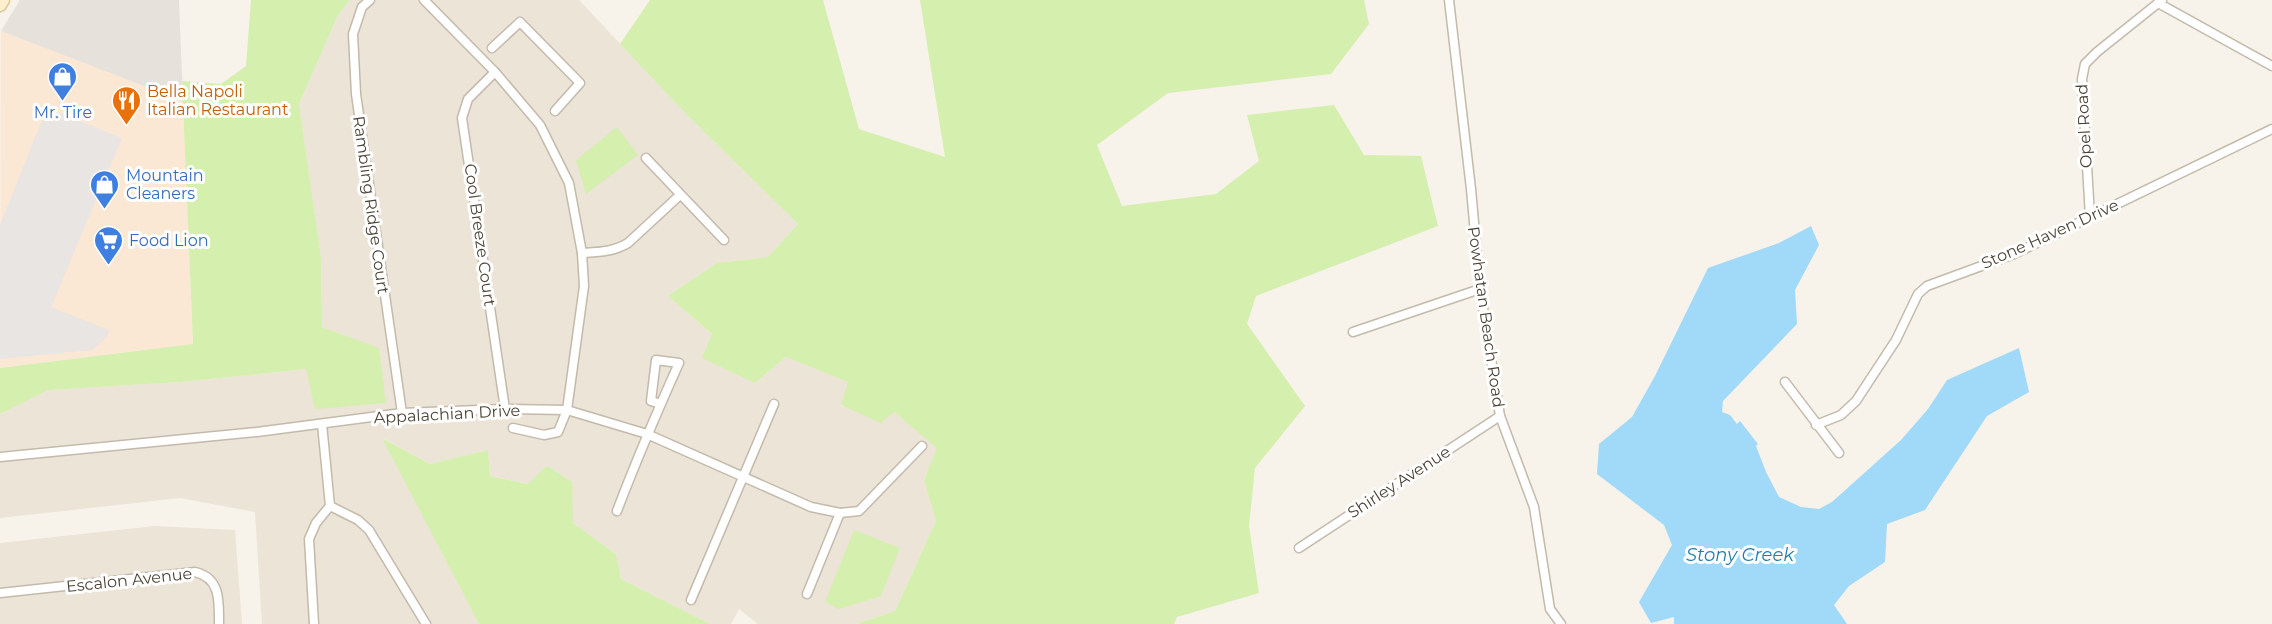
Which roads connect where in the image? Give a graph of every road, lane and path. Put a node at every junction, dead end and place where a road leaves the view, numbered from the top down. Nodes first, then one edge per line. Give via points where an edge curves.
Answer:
1 (3, 0) edge
2 (370, 0) edge
3 (424, 0) edge
4 (1449, 0) edge
5 (2160, 2) edge
6 (0, 5) edge
7 (492, 48) dead end
8 (2272, 66) edge
9 (495, 72) junction
10 (555, 111) dead end
11 (2272, 129) edge
12 (646, 158) dead end
13 (680, 195) junction
14 (2090, 217) junction
15 (724, 240) dead end
16 (582, 253) junction
17 (1479, 289) junction
18 (1353, 332) dead end
19 (1785, 382) dead end
20 (661, 404) junction
21 (774, 404) dead end
22 (505, 409) junction
23 (567, 410) junction
24 (402, 413) junction
25 (1500, 416) junction
26 (322, 424) junction
27 (1816, 425) junction
28 (513, 428) dead end
29 (647, 434) junction
30 (921, 446) dead end
31 (1839, 453) dead end
32 (0, 457) edge
33 (744, 476) junction
34 (330, 506) junction
35 (617, 510) dead end
36 (840, 513) junction
37 (1299, 548) dead end
38 (0, 593) edge
39 (807, 594) dead end
40 (691, 600) dead end
41 (219, 624) edge
42 (315, 624) edge
43 (426, 624) edge
44 (1561, 624) edge

1 - 6 main road
2 - 24 street, Rambling Ridge Court via 362,7 354,34 356,94
3 - 9 street
4 - 17 street, Powhatan Beach Road
5 - 8 street
5 - 14 street, Opel Road via 2097,52 2082,70
7 - 10 street via 520,22 580,83
9 - 16 street via 540,126 569,183
9 - 22 street, Cool Breeze Court via 468,99 462,118
11 - 14 street, Stone Haven Drive
12 - 13 street
13 - 15 street
13 - 16 street via 618,249
14 - 27 street, Stone Haven Drive via 2014,254 1923,289 1856,402 1842,415
16 - 23 street via 584,286
17 - 18 street
17 - 25 street, Powhatan Beach Road
19 - 27 street
20 - 20 street via 651,400 656,360 679,363
20 - 29 street
21 - 33 street
22 - 23 street, Appalachian Drive
22 - 24 street, Appalachian Drive
23 - 28 street via 558,432 544,435
23 - 29 street, Appalachian Drive
24 - 26 street, Appalachian Drive
25 - 37 street, Shirley Avenue
25 - 44 street, Powhatan Beach Road via 1534,507 1550,609
26 - 32 street, Appalachian Drive
26 - 34 street
27 - 31 street
29 - 33 street, Appalachian Drive
29 - 35 street
30 - 36 street via 858,511
33 - 36 street, Appalachian Drive via 811,507
33 - 40 street
34 - 42 street via 309,539
34 - 43 street via 369,530
36 - 39 street
38 - 41 street, Escalon Avenue via 195,572 205,574 216,586

